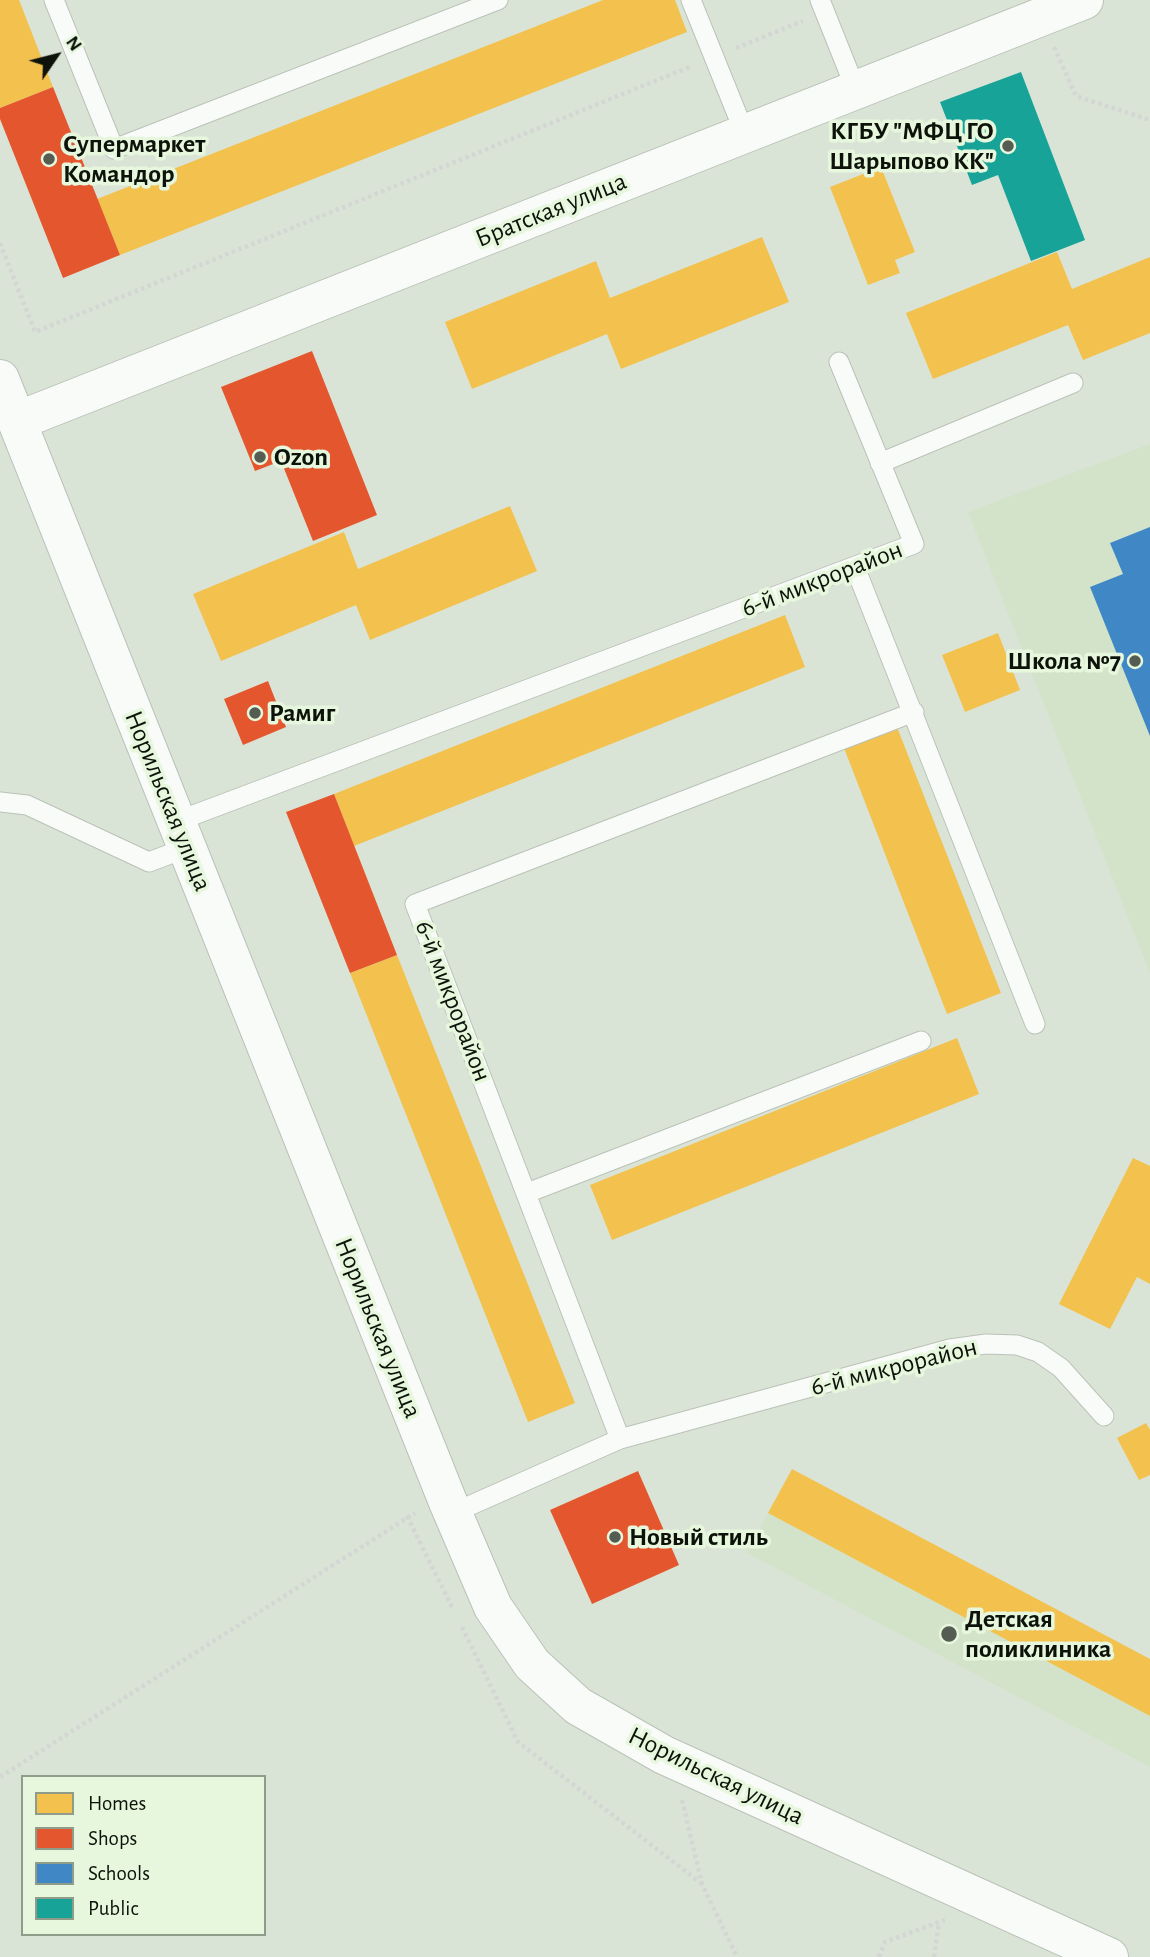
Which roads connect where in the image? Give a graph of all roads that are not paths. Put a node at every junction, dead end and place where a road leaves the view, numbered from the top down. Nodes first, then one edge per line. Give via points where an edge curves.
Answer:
1 (54, 0) edge
2 (498, 0) edge
3 (691, 0) edge
4 (1084, 0) edge
5 (823, 6) edge
6 (856, 90) junction
7 (745, 134) junction
8 (839, 362) dead end
9 (0, 379) edge
10 (1073, 383) dead end
11 (17, 421) junction
12 (880, 463) junction
13 (855, 567) junction
14 (914, 712) junction
15 (0, 802) edge
16 (181, 835) junction
17 (1035, 1024) dead end
18 (921, 1041) dead end
19 (527, 1193) junction
20 (1104, 1416) dead end
21 (620, 1439) junction
22 (439, 1511) junction
23 (1109, 1957) edge

1 - 2 lane via 114,149
3 - 7 lane
4 - 6 street, Братская улица
5 - 6 lane
6 - 7 street, Братская улица
7 - 11 street, Братская улица
8 - 12 lane, 6-й микрорайон
9 - 11 street, Норильская улица
10 - 12 lane
11 - 16 street, Норильская улица
12 - 13 lane, 6-й микрорайон via 914,544
13 - 14 lane
13 - 16 lane, 6-й микрорайон
14 - 17 lane
14 - 19 lane, 6-й микрорайон via 415,904
15 - 16 lane, 6-й микрорайон via 27,805 149,862
16 - 22 street, Норильская улица
18 - 19 lane
19 - 21 lane, 6-й микрорайон
20 - 21 lane, 6-й микрорайон via 1062,1368 1038,1352 1017,1345 986,1344 950,1349
21 - 22 lane, 6-й микрорайон
22 - 23 street, Норильская улица via 493,1607 532,1664 578,1706 664,1755

